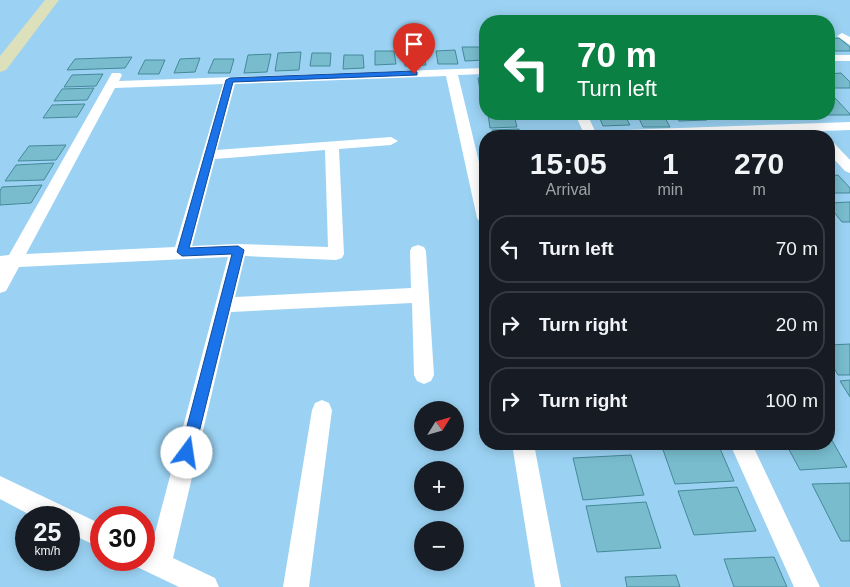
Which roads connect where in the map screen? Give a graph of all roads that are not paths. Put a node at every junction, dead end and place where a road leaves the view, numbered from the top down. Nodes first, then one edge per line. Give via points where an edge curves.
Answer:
1 (40, 0) edge
2 (52, 0) edge
3 (0, 49) edge
4 (835, 58) edge
5 (850, 58) edge
6 (0, 66) edge
7 (479, 71) edge
8 (451, 72) junction
9 (230, 80) junction
10 (850, 126) edge
11 (827, 130) edge
12 (391, 142) dead end
13 (332, 146) junction
14 (835, 152) edge
15 (210, 155) junction
16 (850, 168) edge
17 (479, 192) edge
18 (238, 250) junction
19 (418, 251) dead end
20 (182, 252) junction
21 (7, 261) edge
22 (0, 286) edge
23 (420, 295) junction
24 (225, 304) junction
25 (424, 375) dead end
26 (322, 410) dead end
27 (523, 450) edge
28 (744, 450) edge
29 (0, 487) edge
30 (38, 506) edge
31 (155, 546) edge
32 (155, 562) edge
33 (206, 587) edge
34 (296, 587) edge
35 (548, 587) edge
36 (807, 587) edge

1 - 3 street
2 - 6 street
4 - 5 street
7 - 8 street
8 - 9 street
8 - 17 street
9 - 15 street
9 - 21 street via 114,78
10 - 11 street
12 - 13 street
13 - 15 street
13 - 18 street via 336,254
14 - 16 street
15 - 20 street
18 - 20 street
18 - 24 street
19 - 23 street
20 - 21 street
21 - 22 street
23 - 24 street
23 - 25 street
24 - 31 street
26 - 34 street
27 - 35 street
28 - 36 street
29 - 30 street
32 - 33 street

